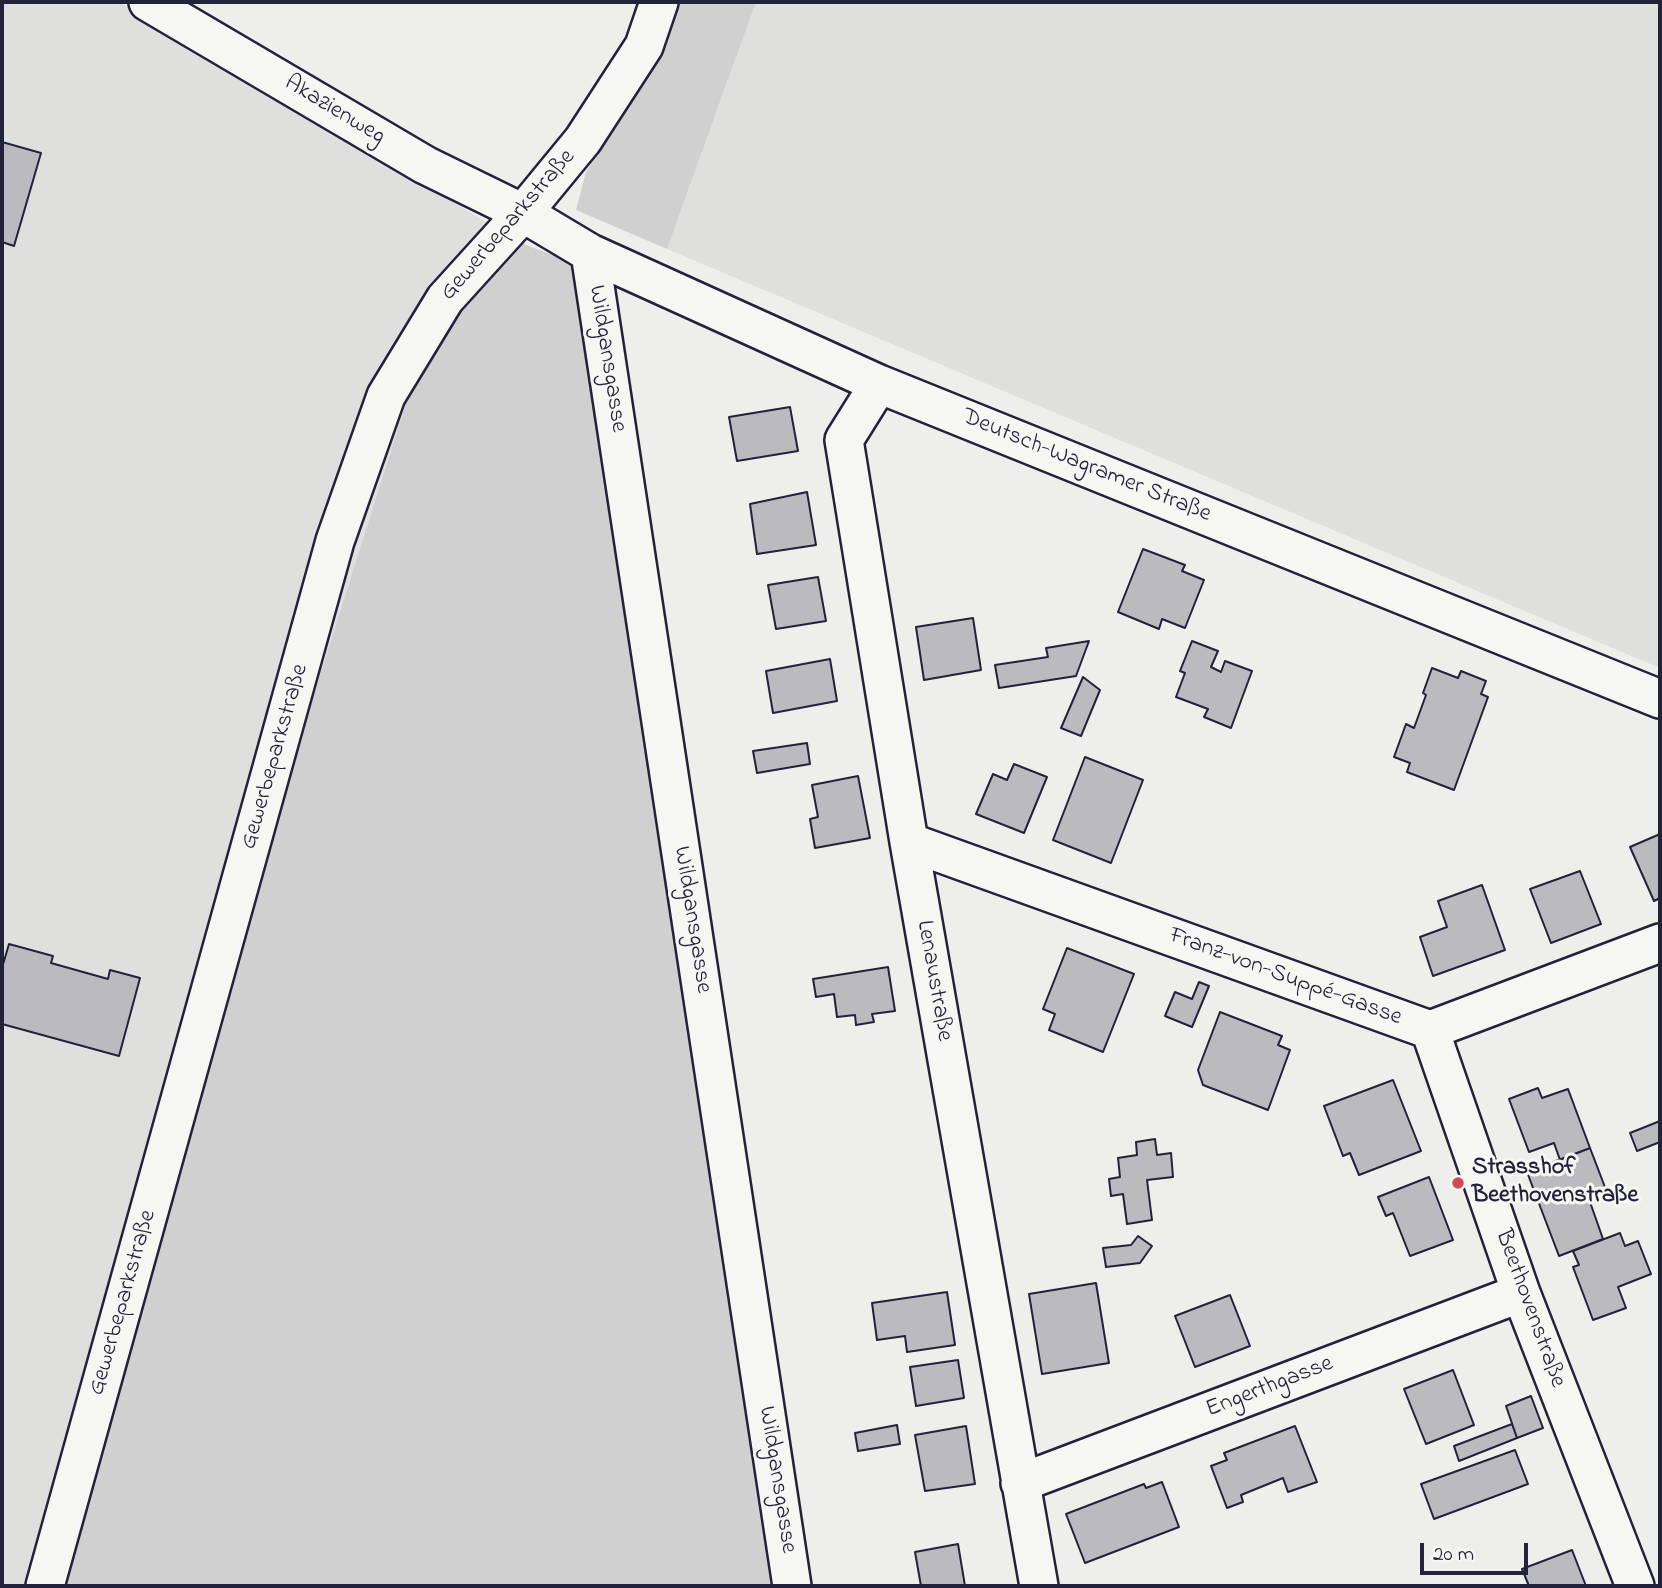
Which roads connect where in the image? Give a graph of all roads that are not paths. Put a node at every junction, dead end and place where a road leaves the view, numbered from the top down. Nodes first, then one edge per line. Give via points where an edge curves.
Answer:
1 (148, 2) edge
2 (660, 2) edge
3 (523, 214) junction
4 (590, 253) junction
5 (878, 384) junction
6 (1660, 699) edge
7 (909, 842) junction
8 (1660, 943) edge
9 (1430, 1030) junction
10 (1521, 1293) junction
11 (1020, 1483) junction
12 (46, 1586) edge
13 (792, 1586) edge
14 (1038, 1586) edge
15 (1635, 1586) edge

1 - 3 street, Akazienweg via 425,165
2 - 3 street, Gewerbeparkstraße via 644,46 606,105
3 - 4 street, Deutsch-Wagramer Straße
3 - 12 street, Gewerbeparkstraße via 445,299 386,396 372,436 332,555
4 - 5 street, Deutsch-Wagramer Straße
4 - 13 street, Wildgansgasse
5 - 6 street, Deutsch-Wagramer Straße
5 - 7 street, Lenaustraße via 844,440
7 - 9 street, Franz-von-Suppé-Gasse
7 - 11 street, Lenaustraße
8 - 9 street, Franz-von-Suppé-Gasse
9 - 10 street, Beethovenstraße
10 - 11 street, Engerthgasse
10 - 15 street, Beethovenstraße
11 - 14 street, Lenaustraße

